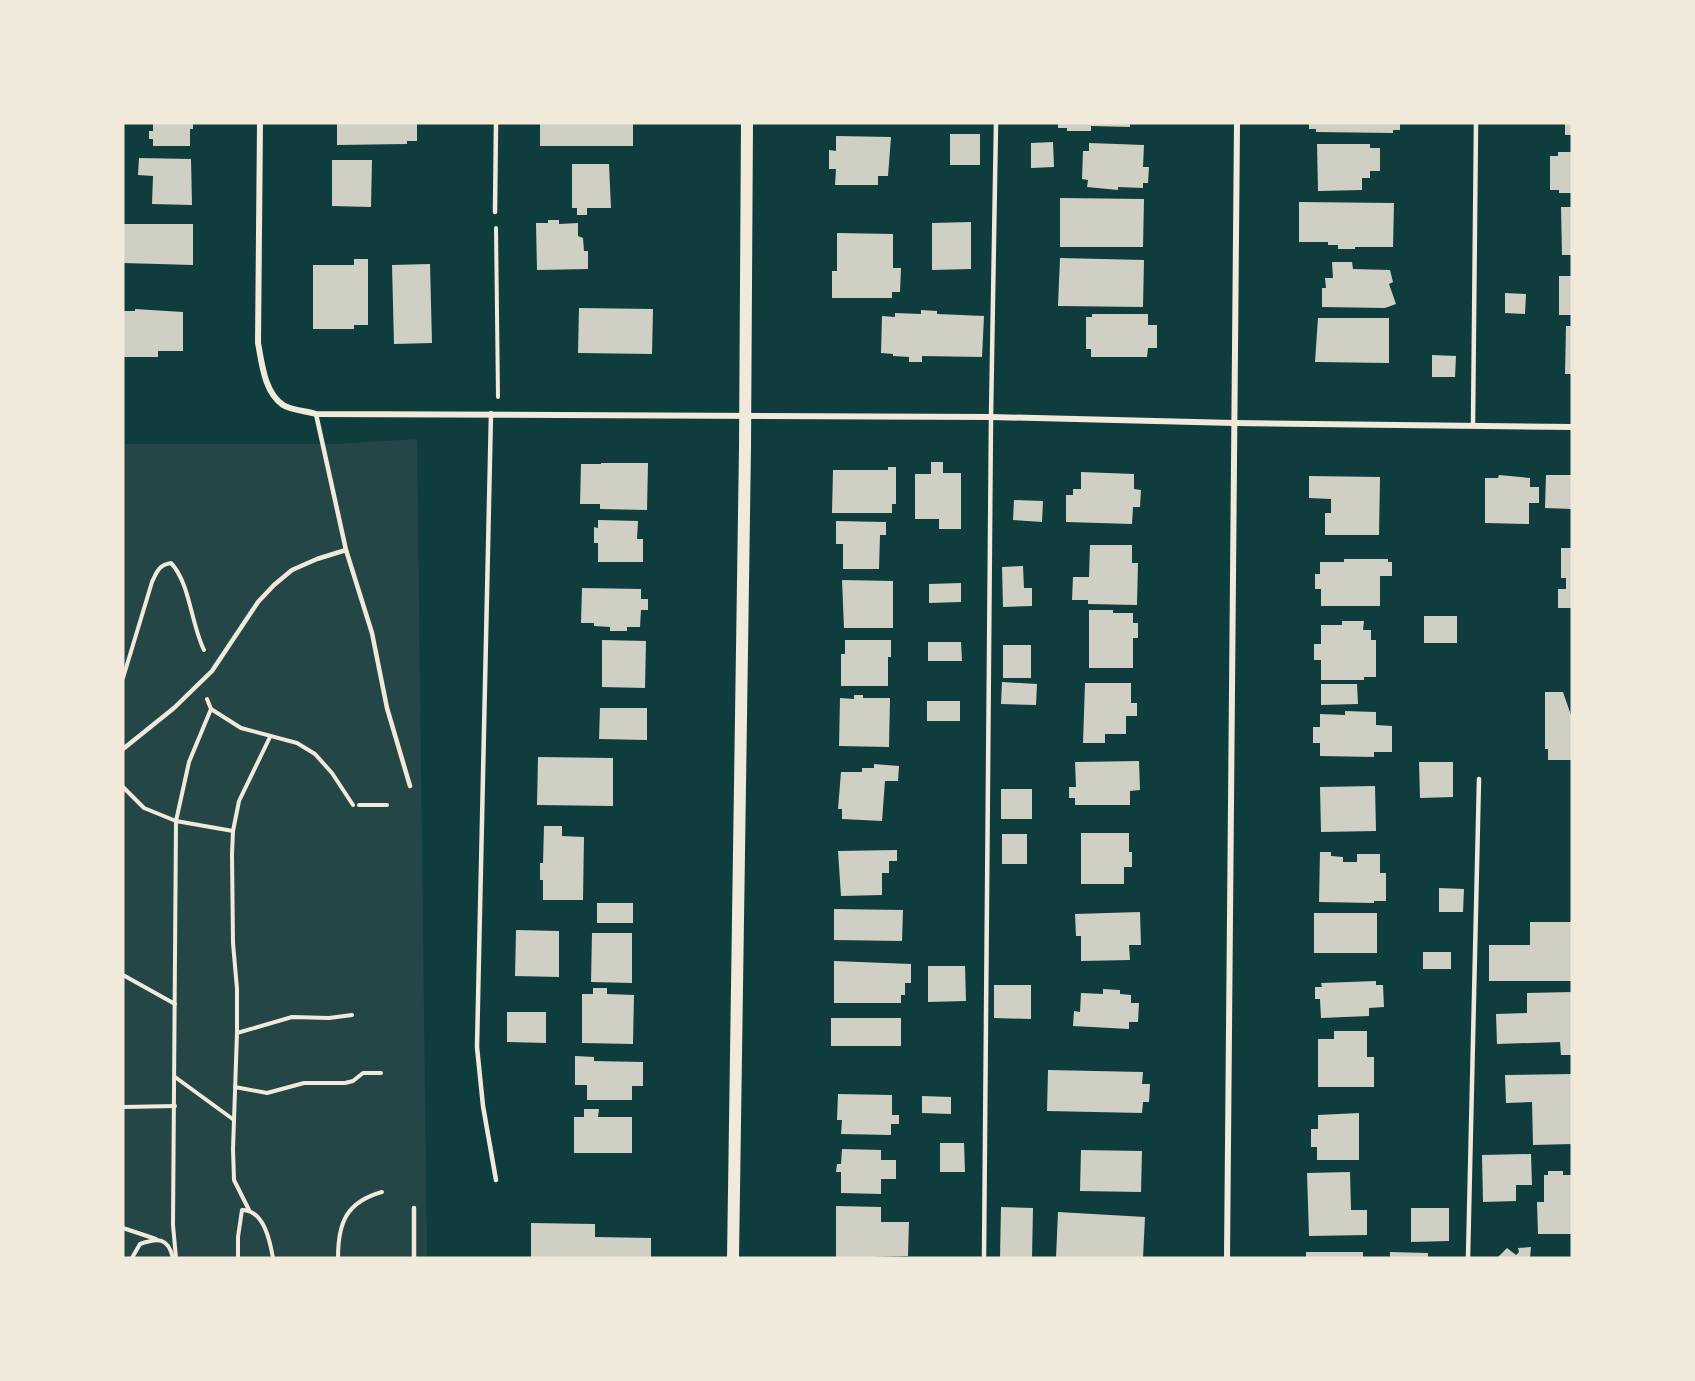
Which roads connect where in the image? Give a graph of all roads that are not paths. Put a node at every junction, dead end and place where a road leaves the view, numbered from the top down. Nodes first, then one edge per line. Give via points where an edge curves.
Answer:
1 (260, 123) edge
2 (496, 123) edge
3 (747, 123) edge
4 (996, 123) edge
5 (1237, 123) edge
6 (1476, 123) edge
7 (495, 212) road end
8 (495, 413) junction
9 (316, 414) junction
10 (746, 415) junction
11 (991, 417) junction
12 (1234, 423) junction
13 (1473, 425) junction
14 (1572, 427) edge
15 (346, 550) junction
16 (123, 749) edge
17 (1479, 778) dead end
18 (410, 786) dead end
19 (496, 1180) dead end
20 (414, 1208) dead end
21 (414, 1258) edge
22 (733, 1258) edge
23 (984, 1258) edge
24 (1227, 1258) edge
25 (1468, 1258) edge

1 - 9 street via 258,343 273,394 284,406
2 - 7 lane
3 - 10 main road
4 - 11 lane
5 - 12 street
6 - 13 lane
8 - 9 street
8 - 10 street
8 - 19 lane via 477,1047
9 - 15 lane
10 - 11 street
10 - 22 main road
11 - 12 street
11 - 23 lane
12 - 13 street
12 - 24 street
13 - 14 street
15 - 16 lane via 292,570 274,585 258,602 214,668 174,708
15 - 18 lane via 372,633 387,708
17 - 25 lane
20 - 21 lane

